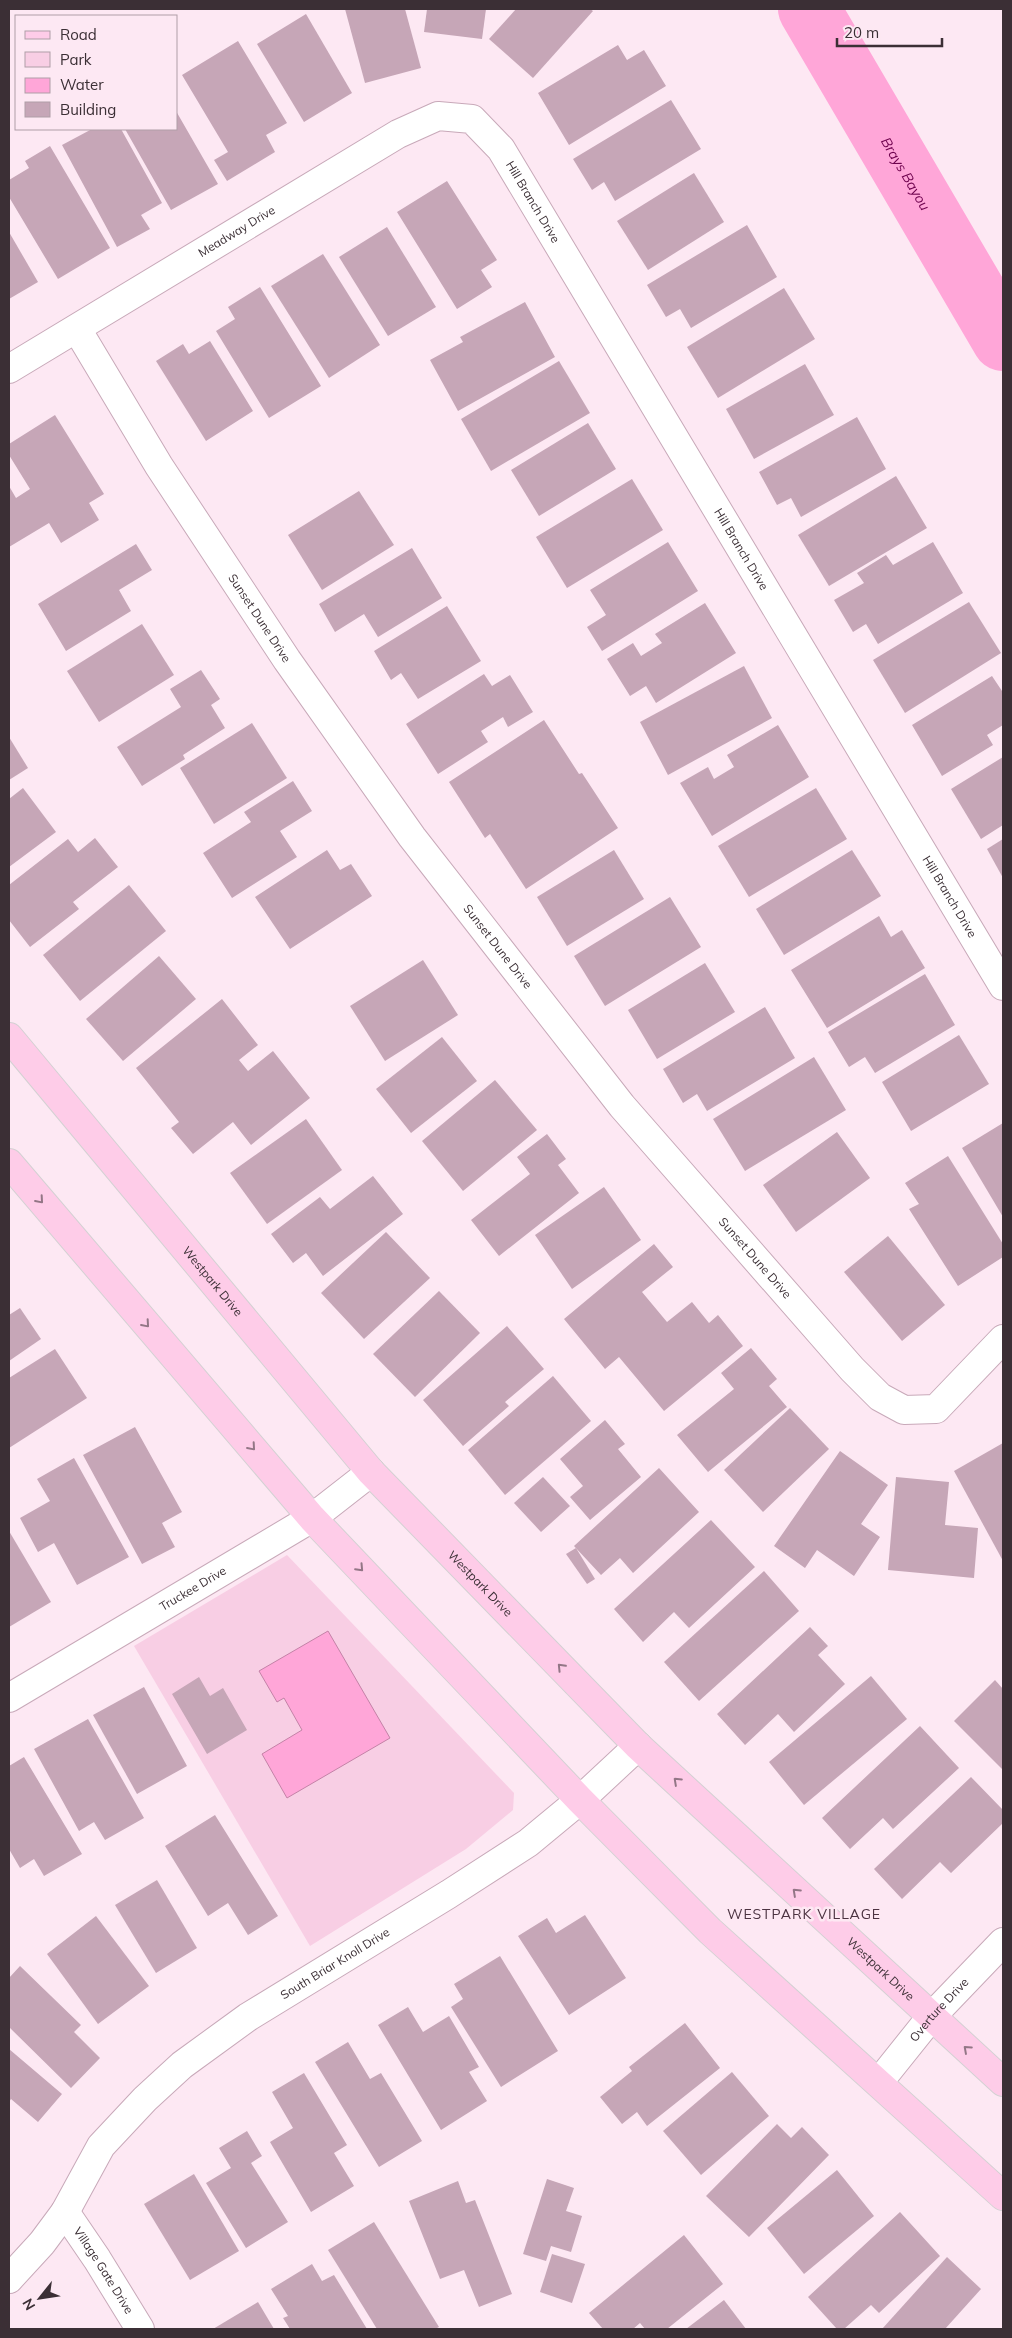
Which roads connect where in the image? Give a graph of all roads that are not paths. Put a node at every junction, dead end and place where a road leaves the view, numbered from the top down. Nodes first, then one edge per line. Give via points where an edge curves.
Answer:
1 (472, 119) joint
2 (77, 329) junction
3 (9, 369) edge
4 (1003, 986) edge
5 (9, 1037) edge
6 (9, 1163) edge
7 (1003, 1339) edge
8 (371, 1472) junction
9 (312, 1518) junction
10 (9, 1698) edge
11 (638, 1746) junction
12 (580, 1800) junction
13 (1003, 1942) edge
14 (931, 2017) junction
15 (879, 2082) junction
16 (1003, 2082) edge
17 (1003, 2196) edge
18 (65, 2212) junction
19 (9, 2279) edge
20 (140, 2329) edge

1 - 2 street, Meadway Drive via 438,116 398,134
1 - 4 street, Hill Branch Drive via 501,149
2 - 3 street, Meadway Drive
2 - 7 street, Sunset Dune Drive via 159,466 287,660 412,837 622,1106 852,1368 880,1397 904,1410 936,1409
5 - 8 main road, Westpark Drive
6 -> 9 main road
8 - 9 street, Truckee Drive
11 -> 8 main road, Westpark Drive
9 - 10 street, Truckee Drive
9 -> 12 main road
11 - 12 street, South Briar Knoll Drive
14 -> 11 main road, Westpark Drive
12 - 15 main road via 710,1931
12 - 18 street, South Briar Knoll Drive via 528,1843 248,2017 182,2065 101,2146
13 - 14 street, Overture Drive
14 - 15 street, Overture Drive
16 -> 14 main road, Westpark Drive
15 - 17 main road
18 - 19 street, South Briar Knoll Drive
18 - 20 street, Village Gate Drive

